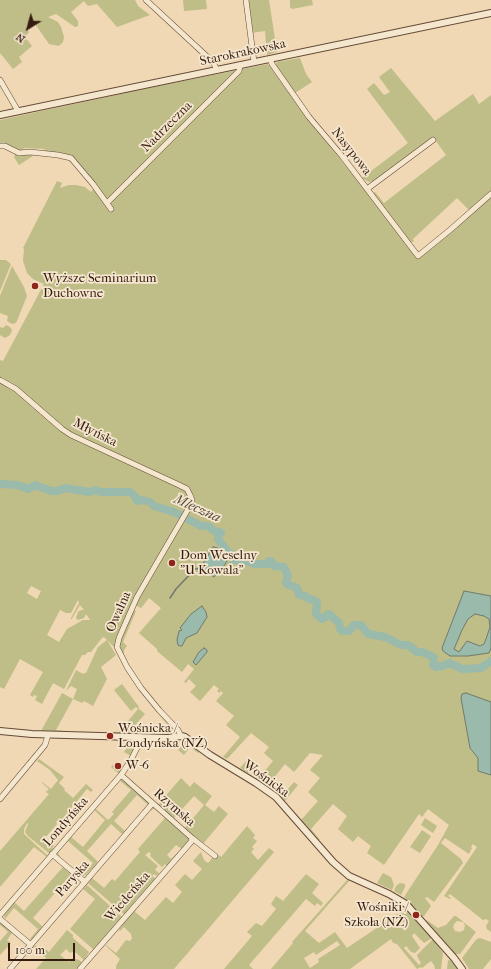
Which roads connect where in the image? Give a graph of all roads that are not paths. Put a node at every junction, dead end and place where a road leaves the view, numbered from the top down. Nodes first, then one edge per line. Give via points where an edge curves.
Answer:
1 (146, 0) edge
2 (246, 0) edge
3 (491, 13) edge
4 (270, 59) junction
5 (254, 62) junction
6 (240, 65) junction
7 (217, 70) junction
8 (0, 80) edge
9 (18, 111) junction
10 (0, 115) edge
11 (433, 140) dead end
12 (0, 146) edge
13 (367, 189) junction
14 (491, 194) edge
15 (107, 203) junction
16 (110, 209) dead end
17 (0, 380) edge
18 (188, 491) joint
19 (0, 731) edge
20 (48, 735) junction
21 (181, 736) junction
22 (140, 737) junction
23 (121, 775) junction
24 (0, 799) edge
25 (152, 804) junction
26 (192, 838) junction
27 (52, 854) junction
28 (215, 856) dead end
29 (84, 882) junction
30 (0, 915) edge
31 (0, 919) edge
32 (31, 945) junction
33 (10, 969) edge
34 (80, 969) edge
35 (462, 969) edge

1 - 7 street via 213,62
2 - 5 street
3 - 4 street, Starokrakowska
4 - 5 street, Starokrakowska
4 - 13 street, Nasypowa via 309,117
5 - 6 street, Starokrakowska
6 - 7 street, Starokrakowska
6 - 15 street, Nadrzeczna via 238,71
7 - 9 street, Starokrakowska
8 - 9 street
9 - 10 street, Starokrakowska
11 - 13 street
12 - 15 street via 19,152 71,158
13 - 14 street, Nasypowa via 418,256
15 - 16 street
17 - 18 street, Młyńska via 16,389 72,435
18 - 21 street, Owalna via 192,502 137,597 117,647 141,688
19 - 20 street
20 - 22 street
20 - 24 street via 45,745
21 - 22 street
21 - 35 street, Wośnicka via 276,798 333,862 349,876 406,904
22 - 23 street, Londyńska via 131,760
23 - 25 street, Rzymska
23 - 27 street, Londyńska
25 - 26 street, Rzymska
25 - 29 street, Paryska
26 - 28 street, Rzymska
26 - 34 street, Wiedeńska
27 - 29 street
27 - 30 street, Londyńska
29 - 32 street, Paryska
31 - 32 street
32 - 33 street, Paryska

